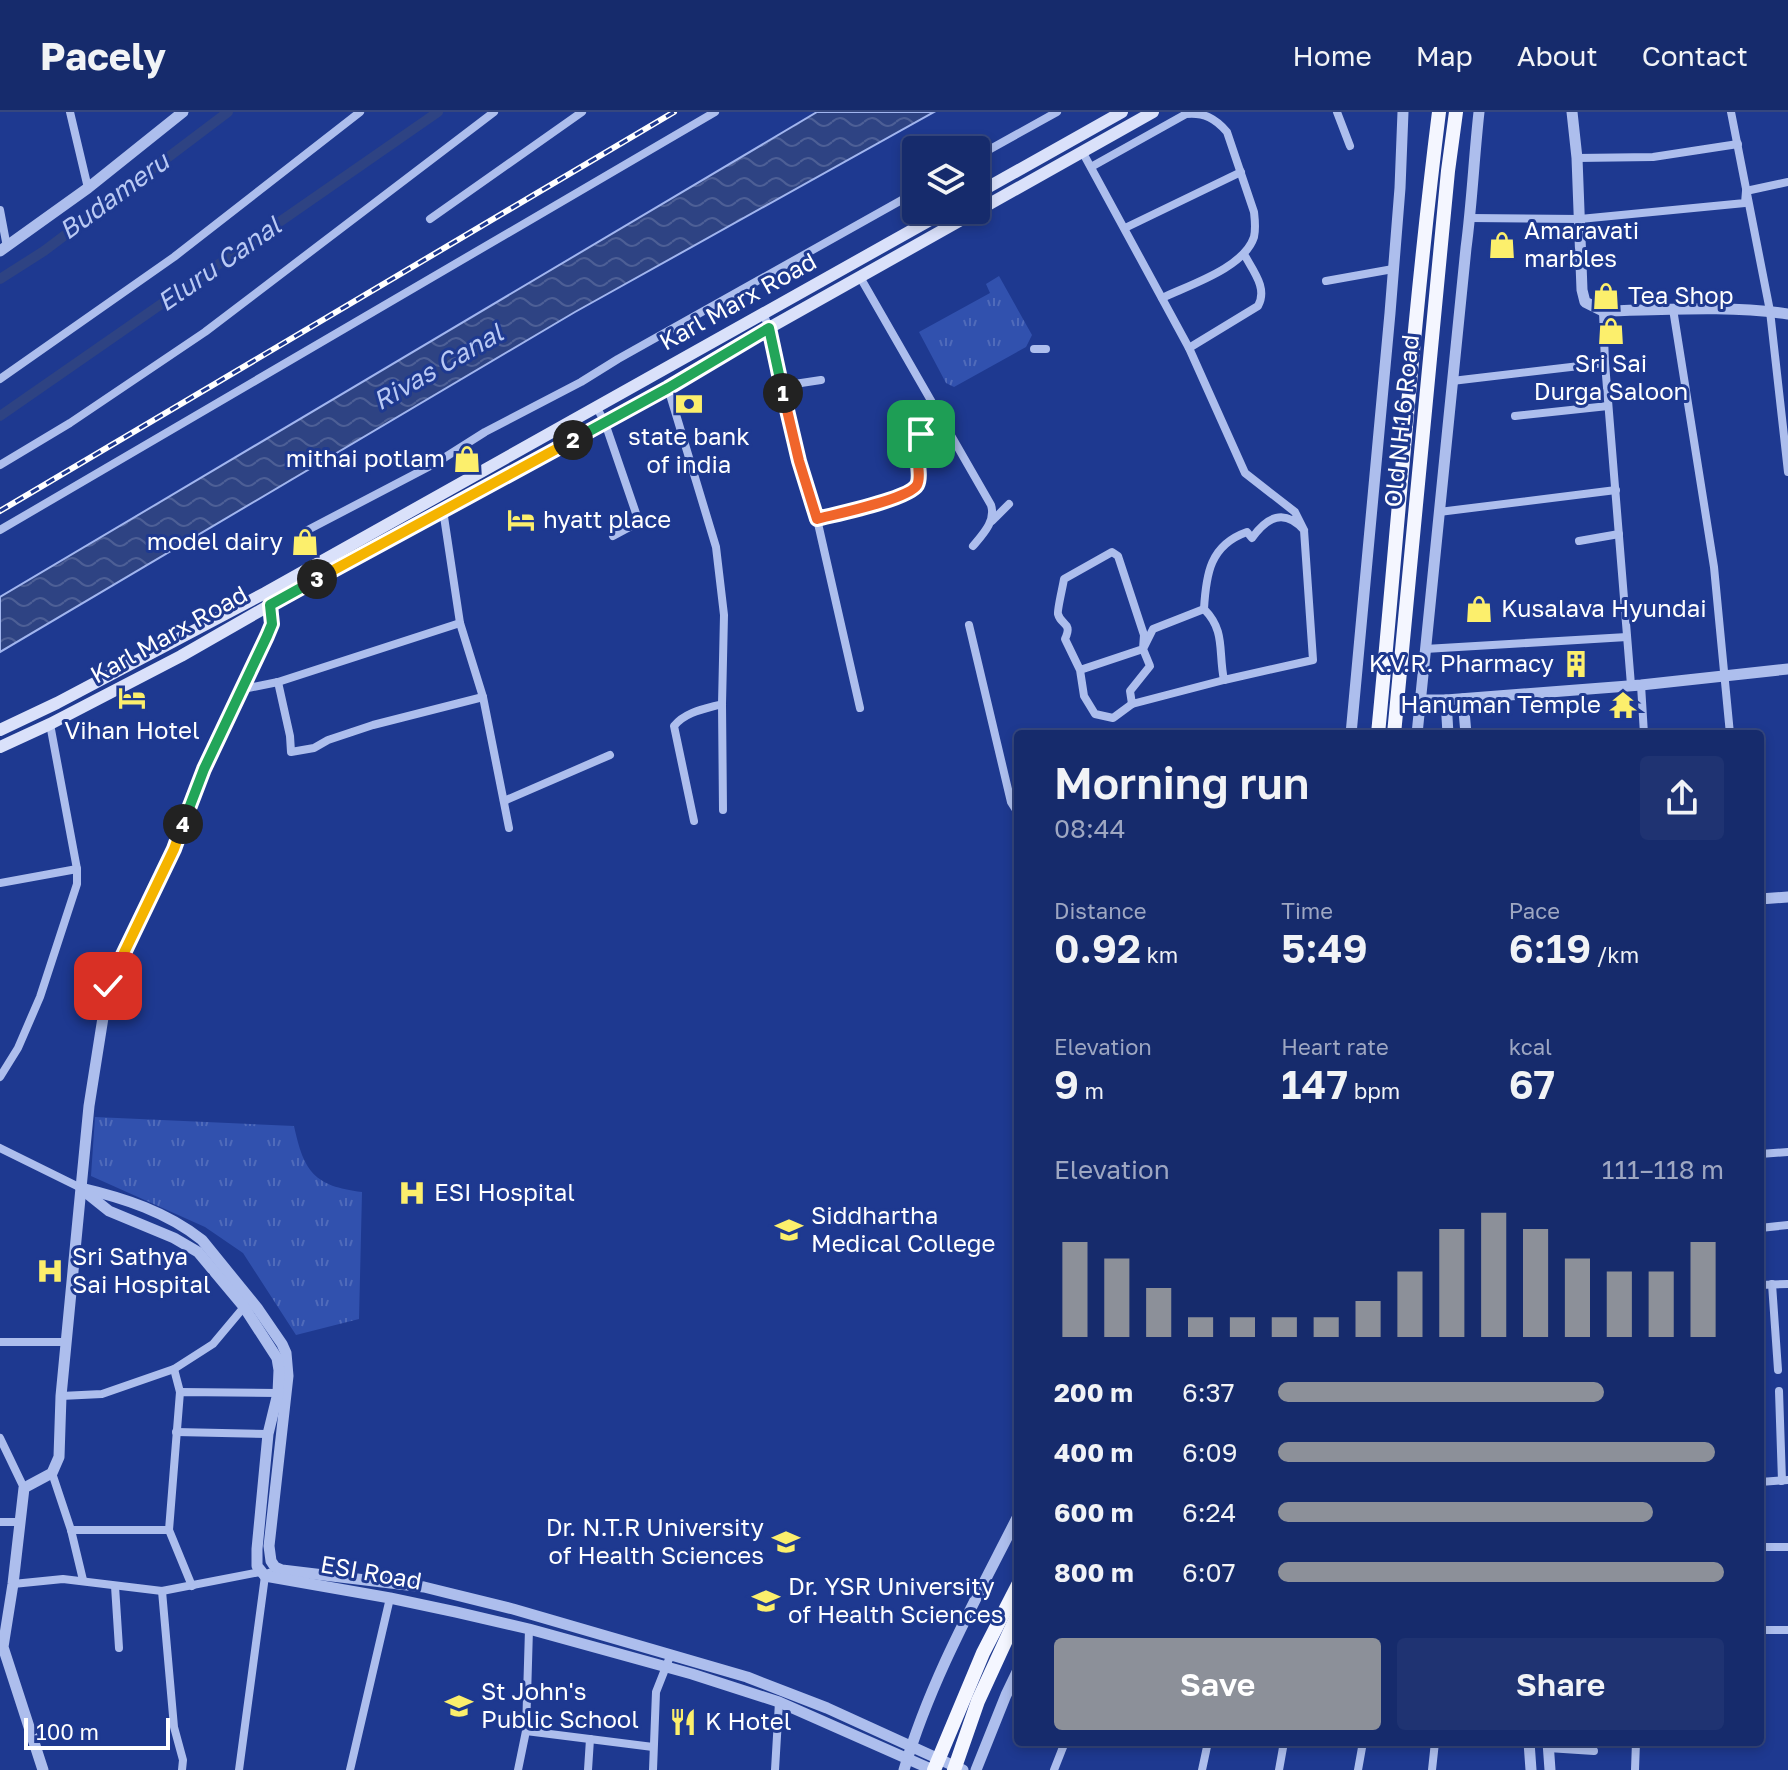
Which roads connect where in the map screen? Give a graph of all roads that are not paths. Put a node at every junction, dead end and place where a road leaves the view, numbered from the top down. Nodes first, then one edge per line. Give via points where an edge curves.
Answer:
1 (70, 112) edge
2 (183, 112) edge
3 (360, 112) edge
4 (494, 112) edge
5 (582, 112) edge
6 (715, 112) edge
7 (1057, 112) edge
8 (1122, 112) edge
9 (1153, 112) edge
10 (1337, 112) edge
11 (1403, 112) edge
12 (1439, 112) edge
13 (1479, 112) edge
14 (1572, 112) edge
15 (1731, 112) edge
16 (1456, 114) edge
17 (1738, 144) junction
18 (1350, 146) dead end
19 (990, 150) edge
20 (1083, 153) junction
21 (1577, 158) junction
22 (1091, 167) junction
23 (1241, 172) junction
24 (1788, 182) edge
25 (990, 186) edge
26 (88, 188) junction
27 (1746, 191) junction
28 (902, 200) edge
29 (990, 200) edge
30 (0, 210) edge
31 (1470, 218) junction
32 (430, 219) dead end
33 (1580, 219) junction
34 (923, 224) edge
35 (949, 224) edge
36 (1125, 228) junction
37 (3, 249) edge
38 (1244, 254) junction
39 (1393, 269) junction
40 (860, 277) junction
41 (1326, 281) dead end
42 (1162, 298) junction
43 (1673, 309) junction
44 (1603, 311) junction
45 (1770, 311) junction
46 (763, 313) junction
47 (1788, 314) edge
48 (769, 328) junction
49 (1189, 348) junction
50 (1034, 349) dead end
51 (1046, 349) dead end
52 (1605, 363) junction
53 (0, 379) edge
54 (821, 380) dead end
55 (1452, 381) junction
56 (781, 386) junction
57 (668, 388) junction
58 (596, 406) junction
59 (1608, 406) junction
60 (1515, 416) dead end
61 (943, 420) junction
62 (605, 423) junction
63 (0, 465) edge
64 (1788, 472) edge
65 (1616, 490) junction
66 (1009, 504) dead end
67 (443, 510) junction
68 (1439, 512) junction
69 (817, 519) junction
70 (991, 521) junction
71 (379, 528) junction
72 (0, 530) edge
73 (1304, 530) junction
74 (302, 533) dead end
75 (1619, 534) junction
76 (613, 536) dead end
77 (387, 541) junction
78 (1579, 541) dead end
79 (973, 546) dead end
80 (270, 605) junction
81 (1204, 609) junction
82 (460, 623) junction
83 (969, 625) dead end
84 (1627, 637) junction
85 (174, 642) junction
86 (1143, 649) junction
87 (1425, 649) junction
88 (181, 656) junction
89 (1788, 669) edge
90 (1080, 670) junction
91 (1724, 677) junction
92 (1224, 680) junction
93 (278, 682) junction
94 (1636, 685) junction
95 (243, 689) junction
96 (483, 697) junction
97 (1463, 699) junction
98 (1421, 700) junction
99 (1446, 700) junction
100 (57, 703) junction
101 (722, 704) junction
102 (1132, 704) junction
103 (860, 708) dead end
104 (64, 717) junction
105 (50, 724) junction
106 (0, 730) edge
107 (1351, 730) edge
108 (1378, 730) edge
109 (1394, 730) edge
110 (1417, 730) edge
111 (1448, 730) edge
112 (1466, 730) edge
113 (1643, 730) edge
114 (1730, 730) edge
115 (0, 747) edge
116 (610, 755) dead end
117 (504, 801) junction
118 (1014, 807) edge
119 (723, 810) dead end
120 (694, 821) dead end
121 (509, 828) dead end
122 (77, 869) junction
123 (0, 883) edge
124 (1788, 897) edge
125 (1764, 899) edge
126 (1, 1072) edge
127 (0, 1148) edge
128 (1788, 1152) edge
129 (1764, 1154) edge
130 (81, 1188) junction
131 (1788, 1225) edge
132 (1764, 1228) edge
133 (1772, 1284) junction
134 (1788, 1284) edge
135 (1764, 1285) edge
136 (244, 1307) junction
137 (0, 1342) edge
138 (66, 1342) junction
139 (174, 1369) junction
140 (1778, 1370) dead end
141 (1779, 1391) dead end
142 (180, 1392) junction
143 (278, 1393) junction
144 (61, 1396) junction
145 (176, 1432) junction
146 (268, 1434) junction
147 (0, 1438) edge
148 (52, 1473) junction
149 (1785, 1480) edge
150 (1764, 1482) edge
151 (24, 1488) junction
152 (0, 1522) edge
153 (20, 1522) junction
154 (1014, 1524) edge
155 (71, 1530) junction
156 (169, 1530) junction
157 (1764, 1547) edge
158 (1788, 1547) edge
159 (275, 1567) junction
160 (263, 1574) junction
161 (83, 1580) junction
162 (13, 1584) junction
163 (115, 1586) junction
164 (192, 1586) junction
165 (162, 1591) junction
166 (1014, 1593) edge
167 (390, 1598) junction
168 (1014, 1623) edge
169 (529, 1629) junction
170 (1764, 1630) edge
171 (1788, 1630) edge
172 (1, 1647) edge
173 (119, 1648) dead end
174 (671, 1654) junction
175 (667, 1667) junction
176 (1014, 1678) edge
177 (779, 1702) junction
178 (526, 1731) junction
179 (590, 1739) junction
180 (912, 1746) junction
181 (1063, 1746) edge
182 (1207, 1746) edge
183 (1283, 1746) edge
184 (1362, 1746) edge
185 (1435, 1746) edge
186 (1529, 1746) edge
187 (1548, 1746) edge
188 (1556, 1746) edge
189 (1636, 1746) edge
190 (653, 1747) junction
191 (1594, 1751) dead end
192 (906, 1765) edge
193 (935, 1766) edge
194 (958, 1769) edge
195 (43, 1770) edge
196 (182, 1770) edge
197 (239, 1770) edge
198 (350, 1770) edge
199 (518, 1770) edge
200 (588, 1770) edge
201 (653, 1770) edge
202 (775, 1770) edge
203 (976, 1770) edge
204 (1054, 1770) edge
205 (1202, 1770) edge
206 (1279, 1770) edge
207 (1358, 1770) edge
208 (1432, 1770) edge
209 (1531, 1770) edge
210 (1550, 1770) edge
211 (1635, 1770) edge

1 - 26 street
2 - 26 street
3 - 53 street via 174,257
4 - 63 street via 205,332
5 - 32 street
6 - 72 street
7 - 19 street
8 - 25 main road
9 - 20 main road, Karl Marx Road
10 - 18 street
11 - 39 street
12 - 108 main road, Old NH16 Road
13 - 31 street
14 - 21 street
15 - 17 street
16 - 109 main road, Old NH16 Road
17 - 21 street via 1653,157
17 - 27 street
20 - 22 street
20 - 29 main road, Karl Marx Road
21 - 33 street
22 - 23 street via 1196,112 1227,132
22 - 36 street
23 - 36 street
23 - 38 street via 1256,225
24 - 27 street
26 - 37 street
27 - 33 street via 1745,203
27 - 45 street
28 - 74 street
30 - 37 street
31 - 33 street
31 - 55 street
33 - 44 street via 1582,290 1585,302
34 - 46 main road, Karl Marx Road
35 - 40 main road, Karl Marx Road
36 - 42 street
38 - 42 street
38 - 49 street via 1262,289 1258,306
39 - 41 street
39 - 107 street
40 - 48 main road, Karl Marx Road
40 - 61 street
42 - 49 street
43 - 44 street
43 - 45 street
43 - 91 street via 1714,567
44 - 52 street
45 - 47 street
45 - 64 street
46 - 48 street
46 - 58 main road, Karl Marx Road
48 - 56 street
48 - 57 main road, Karl Marx Road
49 - 73 street via 1245,473 1295,512
50 - 51 street
52 - 55 street
52 - 59 street
54 - 56 street
55 - 68 street
56 - 69 street
57 - 62 main road, Karl Marx Road
57 - 101 street via 716,547 724,615
58 - 62 street
58 - 71 main road, Karl Marx Road
59 - 60 street
59 - 65 street
61 - 69 street via 916,441 919,482 909,493
61 - 70 street via 991,505
62 - 67 main road, Karl Marx Road
62 - 76 street via 639,522
65 - 68 street
65 - 75 street
66 - 70 street
67 - 77 main road, Karl Marx Road
67 - 82 street
68 - 87 street
69 - 103 street
70 - 79 street
71 - 77 main road
71 - 85 main road, Karl Marx Road
73 - 81 street via 1288,517 1273,518 1252,538 1247,532 1222,545 1208,570
73 - 92 street via 1313,660
75 - 78 street
75 - 84 street
77 - 80 main road, Karl Marx Road
80 - 88 main road, Karl Marx Road
80 - 95 street via 272,624
81 - 86 street via 1153,629
81 - 92 street via 1221,642
82 - 93 street
82 - 96 street
83 - 118 street
84 - 87 street
84 - 94 street
85 - 88 main road
85 - 100 main road, Karl Marx Road
86 - 90 street
86 - 90 street via 1144,635 1118,556 1112,552 1064,579 1057,610
86 - 102 street via 1150,666 1130,691
87 - 98 street
88 - 104 main road, Karl Marx Road
89 - 91 street
90 - 102 street via 1084,696 1095,714 1113,718
91 - 94 street
91 - 114 street
92 - 102 street
93 - 95 street
93 - 96 street via 291,752
94 - 97 street
94 - 113 street
95 - 130 street via 108,986
96 - 117 street
97 - 99 street
97 - 112 street
98 - 99 street
98 - 110 street
99 - 111 street
100 - 104 main road
100 - 106 main road, Karl Marx Road
101 - 119 street
101 - 120 street via 680,718 674,726
104 - 105 main road, Karl Marx Road
105 - 115 main road, Karl Marx Road
105 - 122 street
116 - 117 street
117 - 121 street
122 - 123 street
122 - 126 street via 77,884 40,997 18,1048
124 - 125 street
127 - 130 street
128 - 129 street
130 - 136 street via 109,1211 190,1246
130 - 138 street
130 - 159 street via 123,1198 192,1232 282,1344 288,1376 269,1546
131 - 132 street
133 - 134 street
133 - 135 street
133 - 140 street
136 - 139 street via 213,1344
136 - 143 street via 277,1358
137 - 138 street
138 - 144 street
139 - 142 street
139 - 144 street via 102,1394
141 - 149 street
142 - 143 street
142 - 145 street
143 - 146 street
144 - 148 street via 59,1457
145 - 146 street
145 - 156 street
146 - 160 street via 257,1549
147 - 151 street
148 - 151 street
148 - 155 street
149 - 150 street
151 - 153 street
152 - 153 street
153 - 162 street
154 - 180 street via 959,1631
155 - 156 street
155 - 161 street
156 - 164 street
157 - 158 street
159 - 160 street
159 - 174 street, ESI Road via 424,1587
160 - 164 street
160 - 167 street, ESI Road
160 - 197 street
161 - 162 street
161 - 163 street
162 - 172 street
163 - 165 street
163 - 173 street
164 - 165 street
165 - 196 street
166 - 193 main road
167 - 169 street, ESI Road
167 - 198 street
168 - 194 main road via 978,1701
169 - 175 street, ESI Road
169 - 178 street
170 - 171 street
172 - 195 street
174 - 175 street
174 - 180 street, ESI Road via 772,1687
175 - 177 street, ESI Road
175 - 190 street via 656,1692
176 - 203 street
177 - 192 street, ESI Road
177 - 202 street
178 - 179 street
178 - 199 street
179 - 190 street
179 - 200 street
180 - 192 street
180 - 193 street, ESI Road
181 - 204 street
182 - 205 street
183 - 206 street
184 - 207 street
185 - 208 street
186 - 209 street
187 - 210 street
188 - 191 street
189 - 211 street
190 - 201 street
192 - 193 street, ESI Road
193 - 194 street

